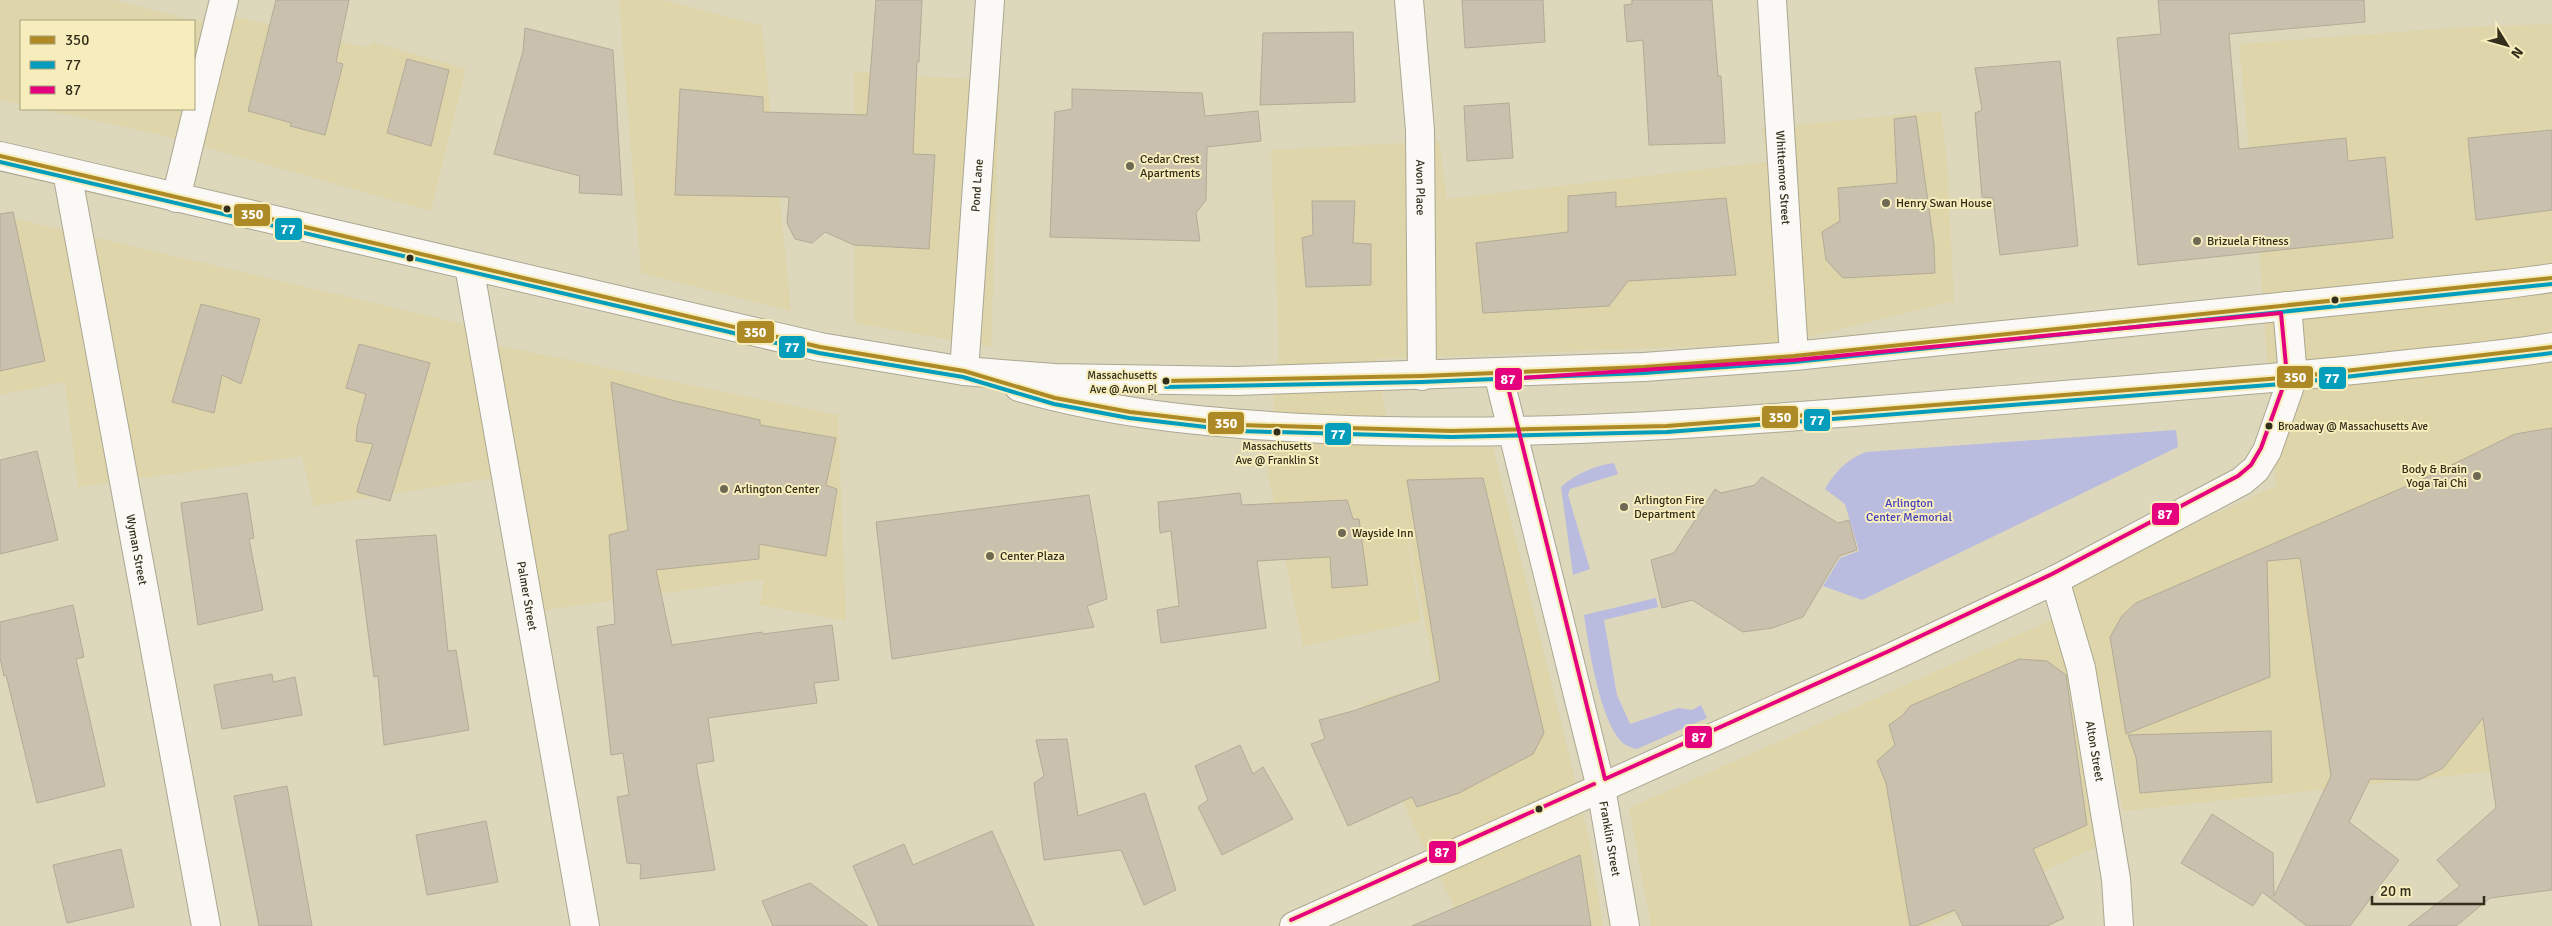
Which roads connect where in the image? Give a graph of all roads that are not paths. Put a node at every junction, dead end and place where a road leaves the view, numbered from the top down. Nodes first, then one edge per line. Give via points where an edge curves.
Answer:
1 (224, 0) edge
2 (990, 0) edge
3 (1409, 0) edge
4 (1772, 0) edge
5 (0, 156) edge
6 (67, 172) junction
7 (176, 198) junction
8 (469, 266) junction
9 (2552, 278) edge
10 (2287, 306) junction
11 (2552, 347) edge
12 (1794, 356) junction
13 (964, 372) junction
14 (1498, 373) junction
15 (1422, 376) junction
16 (2293, 377) junction
17 (1512, 432) junction
18 (2055, 580) junction
19 (1601, 788) junction
20 (206, 926) edge
21 (585, 926) edge
22 (1294, 926) edge
23 (1625, 926) edge
24 (2119, 926) edge

1 - 7 main road
2 - 13 main road, Pond Lane
3 - 15 main road, Avon Place via 1420,130
4 - 12 main road, Whittemore Street
5 - 6 main road
6 - 7 main road
6 - 20 main road, Wyman Street
7 - 8 main road
8 - 13 main road via 820,347
8 - 21 main road, Palmer Street
9 - 10 main road
10 - 12 main road
10 - 16 main road
11 - 16 main road
12 - 14 main road
13 - 15 main road via 1143,381
13 - 17 main road via 1055,398 1144,414 1282,427
14 - 15 main road
14 - 17 main road, Franklin Street
16 - 17 main road via 1812,416
16 - 18 main road via 2267,451 2256,469 2242,480
17 - 19 main road, Franklin Street
18 - 19 main road via 1797,701
18 - 24 main road, Alton Street via 2081,668 2116,879
19 - 22 main road
19 - 23 main road, Franklin Street

